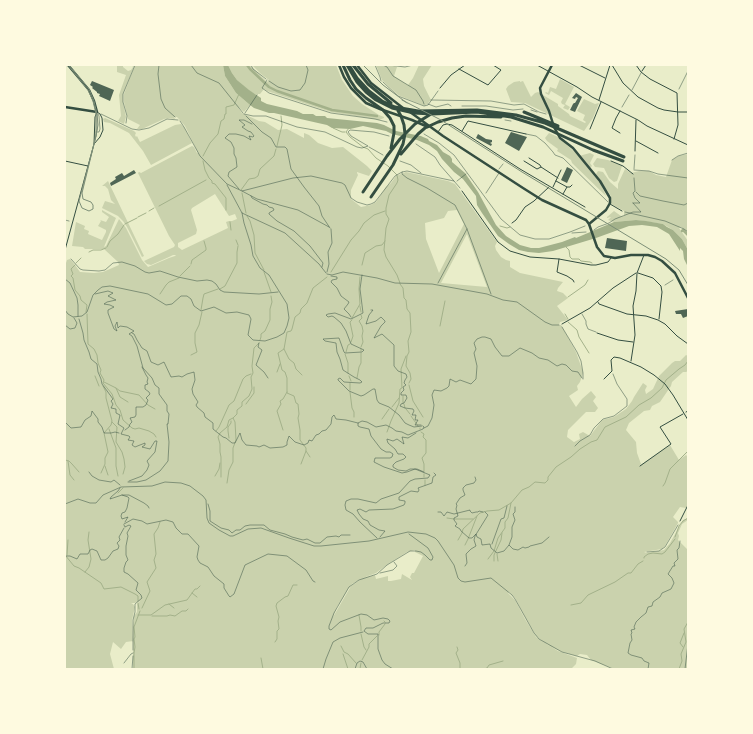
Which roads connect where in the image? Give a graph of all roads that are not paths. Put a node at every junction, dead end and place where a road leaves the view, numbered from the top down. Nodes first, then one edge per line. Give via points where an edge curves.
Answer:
1 (68, 65) edge
2 (347, 65) edge
3 (357, 65) edge
4 (375, 65) edge
5 (466, 65) edge
6 (493, 65) edge
7 (537, 65) edge
8 (552, 65) edge
9 (579, 65) edge
10 (611, 65) edge
11 (636, 65) edge
12 (646, 65) edge
13 (459, 69) junction
14 (549, 72) junction
15 (641, 72) junction
16 (606, 79) junction
17 (381, 81) road end
18 (440, 88) road end
19 (631, 91) junction
20 (600, 101) junction
21 (94, 102) junction
22 (65, 107) edge
23 (448, 108) dead end
24 (87, 111) junction
25 (407, 111) junction
26 (477, 111) junction
27 (620, 111) junction
28 (524, 112) dead end
29 (678, 112) junction
30 (688, 112) edge
31 (98, 113) junction
32 (403, 117) junction
33 (178, 120) road end
34 (522, 120) junction
35 (636, 120) junction
36 (431, 128) junction
37 (590, 129) dead end
38 (96, 132) junction
39 (438, 132) junction
40 (462, 132) junction
41 (620, 133) dead end
42 (526, 134) joint
43 (576, 136) junction
44 (95, 138) junction
45 (99, 139) junction
46 (674, 139) junction
47 (636, 141) junction
48 (94, 144) junction
49 (688, 146) edge
50 (635, 151) road end
51 (658, 153) dead end
52 (387, 156) junction
53 (529, 158) dead end
54 (65, 160) edge
55 (524, 161) dead end
56 (611, 161) dead end
57 (393, 165) junction
58 (88, 166) junction
59 (541, 168) junction
60 (561, 170) dead end
61 (499, 172) junction
62 (633, 174) road end
63 (558, 178) junction
64 (556, 181) junction
65 (572, 185) dead end
66 (551, 187) junction
67 (567, 187) junction
68 (462, 191) road end
69 (363, 192) dead end
70 (486, 193) dead end
71 (563, 194) junction
72 (371, 197) dead end
73 (538, 197) junction
74 (610, 202) junction
75 (585, 207) dead end
76 (622, 211) road end
77 (512, 223) dead end
78 (588, 225) junction
79 (65, 250) edge
80 (645, 255) junction
81 (611, 258) junction
82 (559, 259) junction
83 (637, 273) junction
84 (574, 282) dead end
85 (688, 298) edge
86 (598, 302) junction
87 (582, 314) dead end
88 (633, 315) junction
89 (658, 320) junction
90 (562, 324) road end
91 (597, 332) joint
92 (634, 342) junction
93 (688, 344) edge
94 (631, 362) junction
95 (604, 379) dead end
96 (686, 413) edge
97 (688, 420) edge
98 (640, 466) dead end
99 (688, 505) edge
100 (680, 521) road end
101 (133, 653) road end
102 (124, 663) dead end

1 - 21 main road via 87,87
2 - 26 highway via 366,92 392,108 426,114
2 - 32 main road via 349,85 362,99
2 - 52 highway via 346,72 356,89 386,112 391,120 394,137
2 - 57 highway via 395,107 402,119 404,142
3 - 25 main road via 371,83
4 - 17 lane
5 - 13 street
6 - 13 street via 501,70 488,85
7 - 14 street
8 - 14 main road
9 - 16 street
10 - 16 street
10 - 19 street
11 - 15 street
12 - 15 street
13 - 18 street
14 - 20 street
14 - 74 main road via 540,91 554,128 596,176
15 - 19 lane
15 - 29 street via 677,93
16 - 20 street
19 - 29 street via 658,108
20 - 27 street
20 - 37 street
21 - 24 main road
21 - 31 main road
22 - 24 main road
23 - 52 highway via 415,124
24 - 31 main road
25 - 32 main road
25 - 36 main road
26 - 34 highway
26 - 43 highway via 526,117
27 - 35 street
27 - 41 street via 612,128
28 - 43 highway
29 - 30 street
29 - 46 street
31 - 33 lane via 142,130 169,118
31 - 38 street via 94,118
31 - 38 lane via 100,129
31 - 45 street via 103,122
32 - 36 main road
34 - 43 highway via 624,159
34 - 57 highway via 483,116 443,120 414,138
35 - 46 street
35 - 47 street
36 - 39 main road
38 - 44 street
39 - 40 street via 447,124
39 - 61 main road
40 - 42 street via 469,121
40 - 66 street
42 - 74 lane via 545,142 555,155
44 - 45 lane
44 - 48 street
45 - 48 street
46 - 49 street
47 - 50 street
47 - 51 street
48 - 58 street
52 - 69 highway
53 - 59 street
54 - 58 street
55 - 59 street
56 - 62 street
57 - 72 highway
58 - 79 street
59 - 63 street
60 - 63 street
61 - 70 lane
61 - 73 main road
63 - 64 street
64 - 66 street
64 - 67 street
65 - 67 street
66 - 71 street
66 - 73 street
67 - 71 street
68 - 82 street via 506,249 530,257
71 - 75 street
73 - 77 street
73 - 78 main road via 584,219
74 - 76 street
74 - 78 main road via 606,210
78 - 81 main road via 602,254
80 - 81 main road
80 - 83 street
80 - 85 main road via 656,257 671,268
81 - 82 street via 594,266
82 - 84 street via 557,272
83 - 86 street
83 - 88 street
83 - 89 street via 653,278 661,286
86 - 88 street
86 - 90 street
87 - 91 lane via 588,329
88 - 89 street
88 - 92 street
89 - 93 street
91 - 92 street
92 - 94 street
94 - 95 street via 614,357 611,360 612,371
94 - 96 street via 658,378
96 - 97 street
96 - 98 street via 660,427 670,444
99 - 100 street
101 - 102 lane

